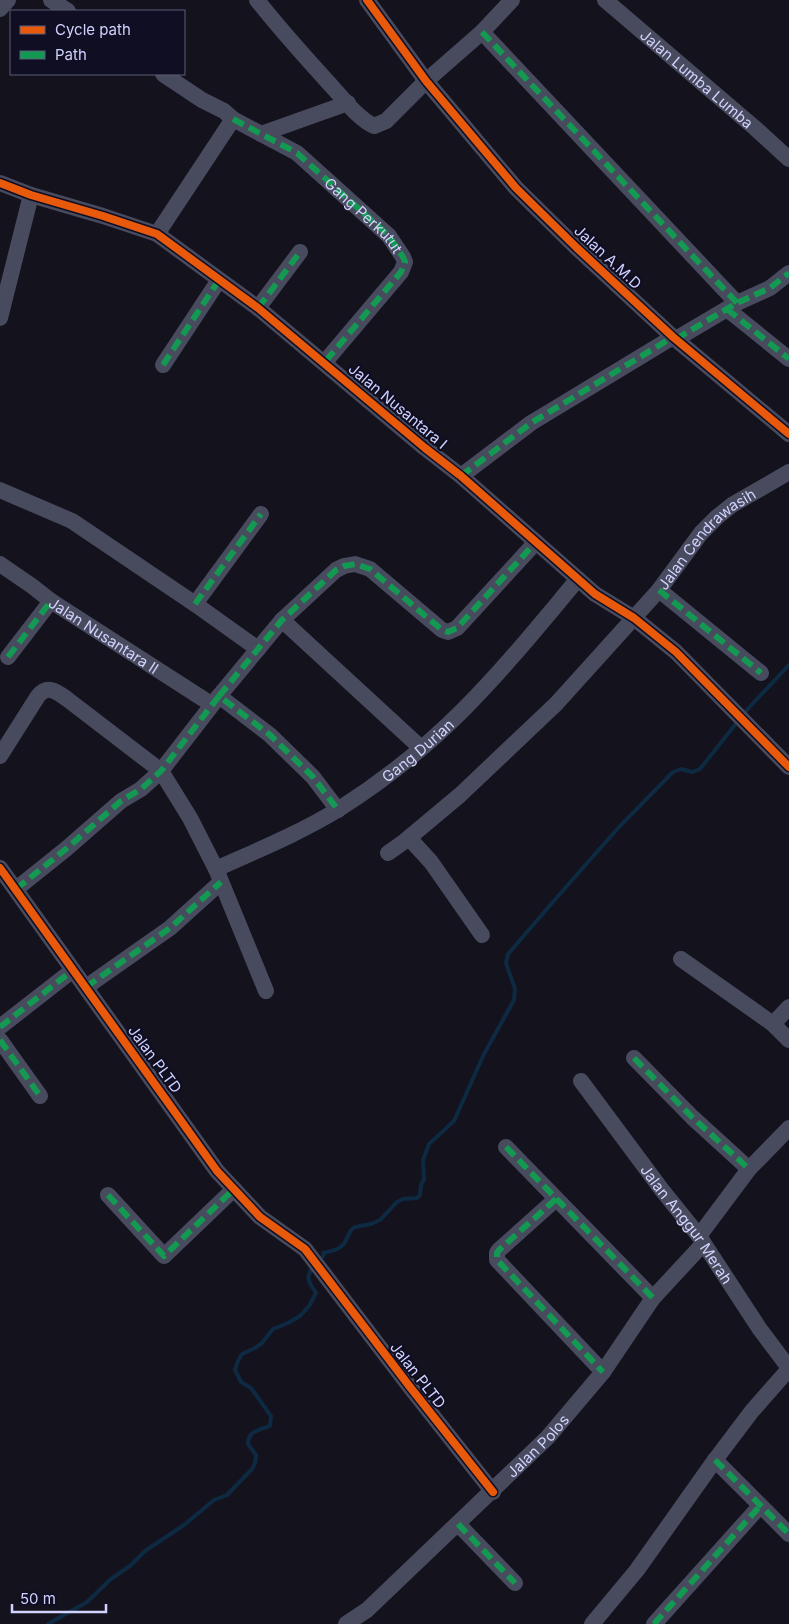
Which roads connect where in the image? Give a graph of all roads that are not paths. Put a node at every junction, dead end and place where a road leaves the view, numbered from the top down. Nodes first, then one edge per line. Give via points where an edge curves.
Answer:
1 (8, 0) edge
2 (51, 0) edge
3 (257, 0) edge
4 (367, 0) edge
5 (512, 0) edge
6 (604, 0) edge
7 (0, 9) edge
8 (66, 10) edge
9 (482, 32) junction
10 (164, 75) edge
11 (426, 81) junction
12 (348, 103) junction
13 (233, 119) junction
14 (261, 134) junction
15 (789, 159) edge
16 (0, 183) edge
17 (31, 195) junction
18 (157, 234) junction
19 (300, 252) dead end
20 (789, 273) edge
21 (219, 280) junction
22 (732, 306) junction
23 (258, 308) junction
24 (0, 318) edge
25 (674, 338) junction
26 (789, 359) edge
27 (324, 363) junction
28 (163, 365) dead end
29 (789, 434) edge
30 (789, 472) edge
31 (462, 476) junction
32 (0, 490) edge
33 (261, 514) dead end
34 (536, 542) junction
35 (0, 564) edge
36 (578, 579) junction
37 (659, 590) junction
38 (51, 601) junction
39 (195, 604) junction
40 (634, 618) junction
41 (282, 620) junction
42 (258, 649) junction
43 (8, 657) dead end
44 (761, 673) dead end
45 (215, 700) junction
46 (421, 748) junction
47 (0, 756) edge
48 (789, 767) edge
49 (161, 771) junction
50 (338, 810) junction
51 (409, 838) junction
52 (388, 853) dead end
53 (0, 868) edge
54 (219, 875) junction
55 (16, 889) junction
56 (482, 935) dead end
57 (681, 959) dead end
58 (73, 970) junction
59 (86, 987) junction
60 (266, 991) dead end
61 (789, 1007) edge
62 (773, 1024) junction
63 (0, 1027) edge
64 (0, 1040) edge
65 (789, 1040) edge
66 (634, 1058) dead end
67 (581, 1081) dead end
68 (40, 1096) dead end
69 (789, 1128) edge
70 (506, 1147) dead end
71 (749, 1169) junction
72 (234, 1190) junction
73 (108, 1195) dead end
74 (556, 1199) junction
75 (701, 1240) junction
76 (652, 1298) junction
77 (789, 1368) edge
78 (603, 1372) junction
79 (715, 1460) junction
80 (493, 1492) junction
81 (760, 1506) junction
82 (458, 1524) junction
83 (789, 1534) edge
84 (515, 1583) dead end
85 (346, 1624) edge
86 (592, 1624) edge
87 (654, 1624) edge

1 - 7 street
2 - 8 street
3 - 12 street via 283,34
4 - 11 street, Jalan A.M.D
5 - 9 street
6 - 15 street, Jalan Lumba Lumba
9 - 11 street
9 - 22 street
10 - 13 street, Gang Perkutut
11 - 12 street via 379,125 370,124
11 - 25 street, Jalan A.M.D via 516,188
12 - 14 street
13 - 14 street, Gang Perkutut
13 - 18 street
14 - 27 street, Gang Perkutut via 297,153 389,236 405,262 401,272
16 - 17 street, Jalan Nusantara I
17 - 18 street, Jalan Nusantara I
17 - 24 street
18 - 21 street, Jalan Nusantara I
19 - 23 street
20 - 22 street via 770,288
21 - 23 street, Jalan Nusantara I
21 - 28 street
22 - 25 street
22 - 26 street
23 - 27 street, Jalan Nusantara I
25 - 29 street, Jalan A.M.D
25 - 31 street via 531,423
27 - 31 street, Jalan Nusantara I
30 - 37 street, Jalan Cendrawasih via 717,517 701,533
31 - 34 street, Jalan Nusantara I
32 - 39 street via 72,521
33 - 39 street
34 - 36 street, Jalan Nusantara I
34 - 41 street via 453,631 442,630 370,569 355,564 336,570
35 - 38 street, Jalan Nusantara II
36 - 40 street, Jalan Nusantara I via 595,594
36 - 46 street, Gang Durian via 463,710
37 - 40 street, Jalan Cendrawasih
37 - 44 street
38 - 43 street
38 - 45 street, Jalan Nusantara II
39 - 42 street
40 - 48 street, Jalan Nusantara I via 676,652
40 - 51 street, Jalan Cendrawasih via 556,704 460,795
41 - 42 street
41 - 46 street
42 - 45 street
45 - 49 street
45 - 50 street, Jalan Nusantara II via 270,735 313,778
46 - 50 street, Gang Durian
47 - 49 street via 38,696 44,690 52,690
49 - 54 street
49 - 55 street
50 - 54 street, Gang Durian
51 - 52 street, Jalan Cendrawasih
51 - 56 street via 431,862
53 - 55 street, Jalan PLTD
54 - 59 street, Gang Durian via 170,928
54 - 60 street
55 - 58 street, Jalan PLTD
57 - 62 street
58 - 59 street, Jalan PLTD
58 - 63 street
59 - 72 street, Jalan PLTD via 217,1171
61 - 62 street
62 - 65 street
64 - 68 street
66 - 71 street
67 - 75 street, Jalan Anggur Merah
69 - 71 street, Jalan Polos
70 - 74 street
71 - 75 street, Jalan Polos
72 - 73 street via 164,1256
72 - 80 street, Jalan PLTD via 260,1218 305,1249
74 - 76 street
74 - 78 street via 499,1250 497,1260
75 - 76 street, Jalan Polos
75 - 77 street, Jalan Anggur Merah
76 - 78 street, Jalan Polos
77 - 79 street
78 - 80 street, Jalan Polos via 548,1437
79 - 81 street
79 - 86 street via 637,1570
80 - 82 street, Jalan Polos
81 - 83 street
81 - 87 street
82 - 84 street
82 - 85 street, Jalan Polos via 368,1610

